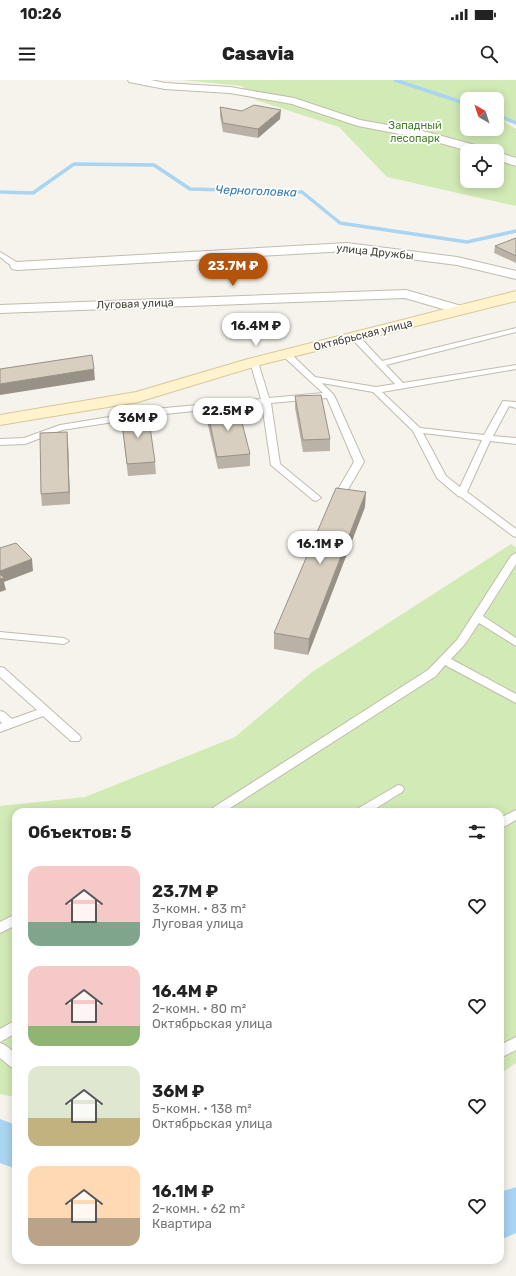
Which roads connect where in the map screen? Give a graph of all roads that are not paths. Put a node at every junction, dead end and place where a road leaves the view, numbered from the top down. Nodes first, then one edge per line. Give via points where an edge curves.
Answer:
1 (133, 80) edge
2 (460, 145) edge
3 (504, 158) edge
4 (516, 162) edge
5 (0, 254) edge
6 (17, 266) joint
7 (516, 275) edge
8 (516, 296) edge
9 (0, 309) edge
10 (460, 310) junction
11 (516, 330) edge
12 (355, 337) junction
13 (286, 354) junction
14 (254, 362) junction
15 (381, 364) junction
16 (516, 367) edge
17 (312, 378) junction
18 (401, 386) junction
19 (376, 390) junction
20 (330, 395) junction
21 (266, 402) junction
22 (516, 405) edge
23 (0, 420) edge
24 (417, 430) junction
25 (487, 438) junction
26 (516, 441) edge
27 (0, 442) edge
28 (342, 491) edge
29 (461, 494) junction
30 (316, 498) dead end
31 (516, 534) edge
32 (516, 556) edge
33 (477, 617) junction
34 (0, 636) edge
35 (64, 641) dead end
36 (516, 643) edge
37 (444, 660) junction
38 (0, 671) edge
39 (516, 699) edge
40 (45, 711) junction
41 (0, 715) edge
42 (11, 724) junction
43 (0, 728) edge
44 (75, 738) dead end
45 (398, 789) dead end
46 (221, 808) edge
47 (367, 808) edge
48 (516, 814) edge
49 (504, 822) edge
50 (12, 922) edge
51 (0, 928) edge
52 (12, 1028) edge
53 (0, 1036) edge
54 (516, 1043) edge
55 (0, 1048) edge
56 (504, 1050) edge
57 (12, 1059) edge

1 - 2 street via 165,86 230,90 294,101 358,123
3 - 4 street
5 - 6 lane
6 - 7 street, улица Дружбы via 347,247 457,262
8 - 10 street, Октябрьская улица
9 - 10 street, Луговая улица via 406,294
10 - 12 street, Октябрьская улица
11 - 15 lane
12 - 13 street, Октябрьская улица
12 - 15 lane
13 - 14 street, Октябрьская улица
13 - 17 lane
14 - 21 lane
14 - 23 street, Октябрьская улица via 138,397
15 - 18 lane
16 - 18 lane
17 - 19 lane
17 - 20 lane
18 - 19 lane
19 - 24 lane
20 - 21 lane
20 - 28 lane via 359,462
21 - 27 lane via 166,411 60,428 25,441
21 - 30 lane via 276,466
22 - 25 lane via 506,403
24 - 25 lane
24 - 29 lane via 442,478
25 - 26 lane
25 - 29 lane
29 - 31 lane
32 - 33 lane
33 - 36 lane
33 - 37 lane via 461,642
34 - 35 lane
37 - 39 lane
37 - 46 lane via 432,673
38 - 40 lane
40 - 42 lane
40 - 44 lane
41 - 42 lane
42 - 43 lane
45 - 47 lane
48 - 49 lane
50 - 51 lane
52 - 53 lane
54 - 56 lane
55 - 57 lane

